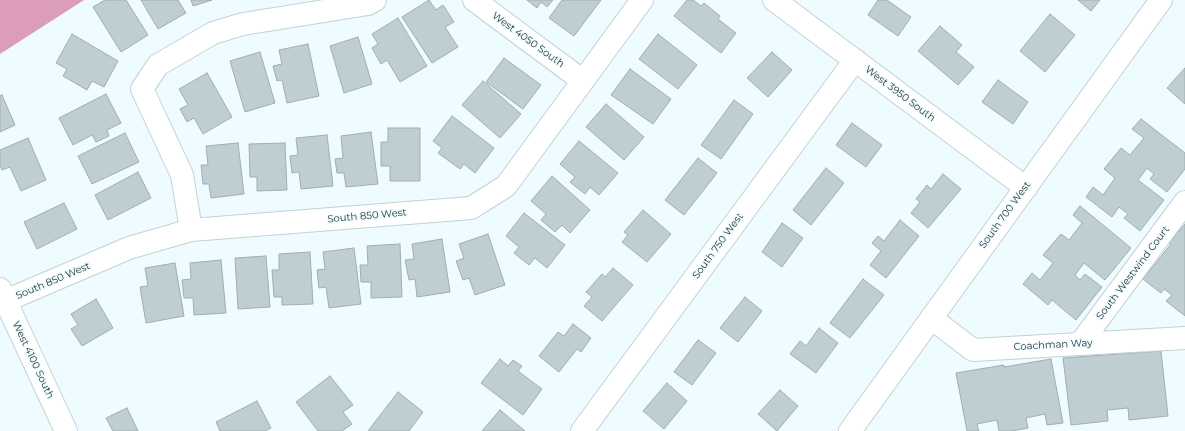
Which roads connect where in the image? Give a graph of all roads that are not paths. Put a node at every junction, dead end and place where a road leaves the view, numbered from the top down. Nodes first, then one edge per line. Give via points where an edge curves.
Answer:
1 (375, 0) edge
2 (474, 0) edge
3 (642, 0) edge
4 (774, 0) edge
5 (1161, 0) edge
6 (855, 60) junction
7 (583, 81) junction
8 (1026, 188) junction
9 (1185, 202) edge
10 (191, 230) junction
11 (3, 295) edge
12 (931, 318) junction
13 (1185, 338) edge
14 (1080, 344) junction
15 (66, 431) edge
16 (582, 431) edge
17 (850, 431) edge

1 - 10 street via 368,4 243,24 213,33 158,65 142,89 182,175
2 - 7 street, West 4050 South
3 - 7 street, South 850 West
4 - 6 street, West 3950 South
5 - 8 street, South 700 West
6 - 8 street, West 3950 South
6 - 16 street, South 750 West
7 - 10 street, South 850 West via 506,186 471,208
8 - 12 street, South 700 West
9 - 14 street, South Westwind Court
10 - 11 street, South 850 West via 129,248
11 - 15 street, West 4100 South
12 - 14 street, Coachman Way via 973,350
12 - 17 street, South 700 West
13 - 14 street, Coachman Way

